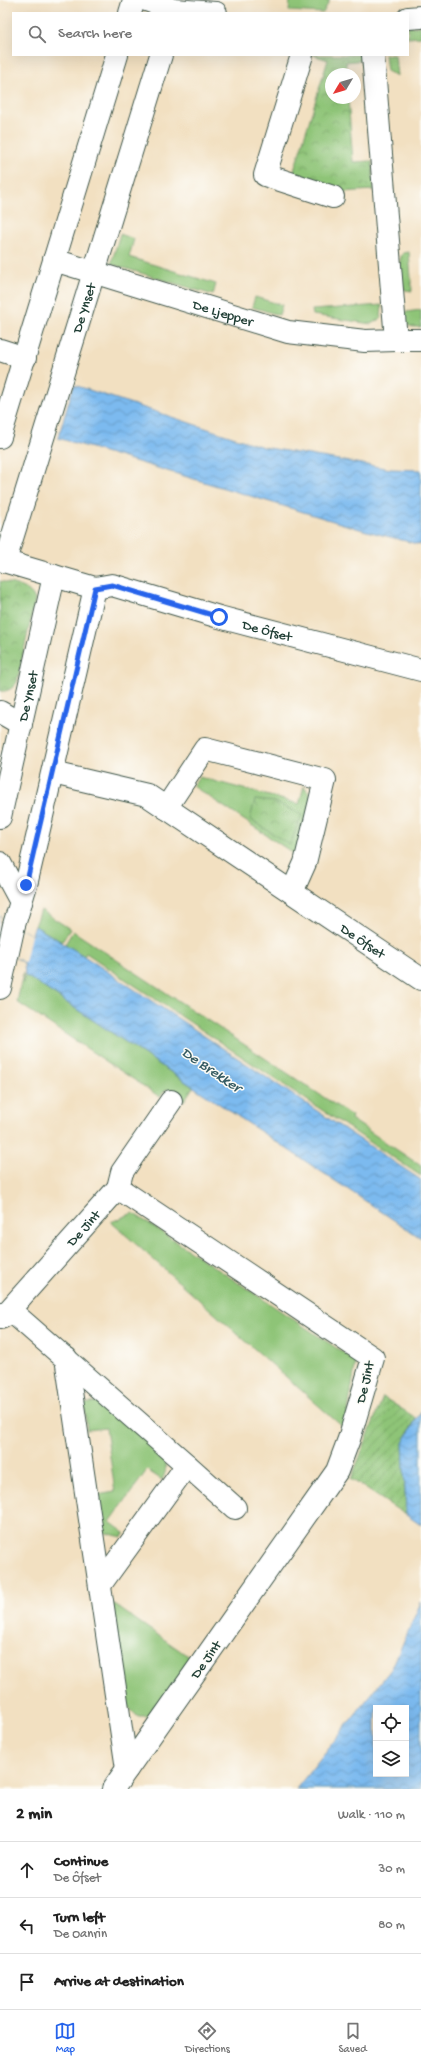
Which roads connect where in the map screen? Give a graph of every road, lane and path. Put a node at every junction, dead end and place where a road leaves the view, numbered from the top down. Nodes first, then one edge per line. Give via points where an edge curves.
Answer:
1 (134, 0) edge
2 (146, 0) edge
3 (130, 12) edge
4 (174, 12) edge
5 (421, 17) edge
6 (409, 18) edge
7 (118, 56) edge
8 (161, 56) edge
9 (302, 56) edge
10 (374, 56) edge
11 (333, 197) dead end
12 (54, 260) junction
13 (94, 272) junction
14 (396, 340) junction
15 (421, 340) edge
16 (0, 350) edge
17 (25, 358) junction
18 (0, 437) edge
19 (3, 560) edge
20 (54, 576) junction
21 (95, 588) junction
22 (421, 670) edge
23 (0, 712) edge
24 (21, 724) junction
25 (52, 773) junction
26 (166, 808) junction
27 (0, 817) edge
28 (0, 863) edge
29 (292, 892) junction
30 (23, 897) junction
31 (421, 979) edge
32 (0, 988) edge
33 (171, 1101) dead end
34 (118, 1188) junction
35 (5, 1314) edge
36 (66, 1358) junction
37 (187, 1465) junction
38 (235, 1508) dead end
39 (100, 1585) junction
40 (128, 1768) junction
41 (113, 1789) edge

1 - 3 street
2 - 4 street
5 - 6 street
7 - 12 street
8 - 13 street, De Ynset
9 - 11 street via 265,175
10 - 14 street
12 - 13 street, De Ljepper
12 - 17 street
13 - 14 street, De Ljepper via 288,332 365,341
13 - 19 street, De Ynset
14 - 15 street, De Ljepper
16 - 17 street
17 - 18 street
19 - 20 street, De Ôfset
20 - 21 street, De Ôfset
20 - 24 street, De Ynset
21 - 22 street, De Ôfset via 112,585 219,617
21 - 25 street
23 - 24 street
24 - 27 street, De Ynset
25 - 26 street, De Ôfset via 147,795
25 - 30 street
26 - 29 street, De Ôfset
26 - 29 street via 205,749 326,780 305,862
28 - 30 street
29 - 31 street, De Ôfset
30 - 32 street via 14,924
33 - 34 street via 122,1172
34 - 35 street, De Jint
34 - 40 street, De Jint via 373,1358 337,1471
35 - 36 street
36 - 37 street
36 - 39 street
37 - 38 street
37 - 39 street
39 - 40 street
40 - 41 street, De Jint

